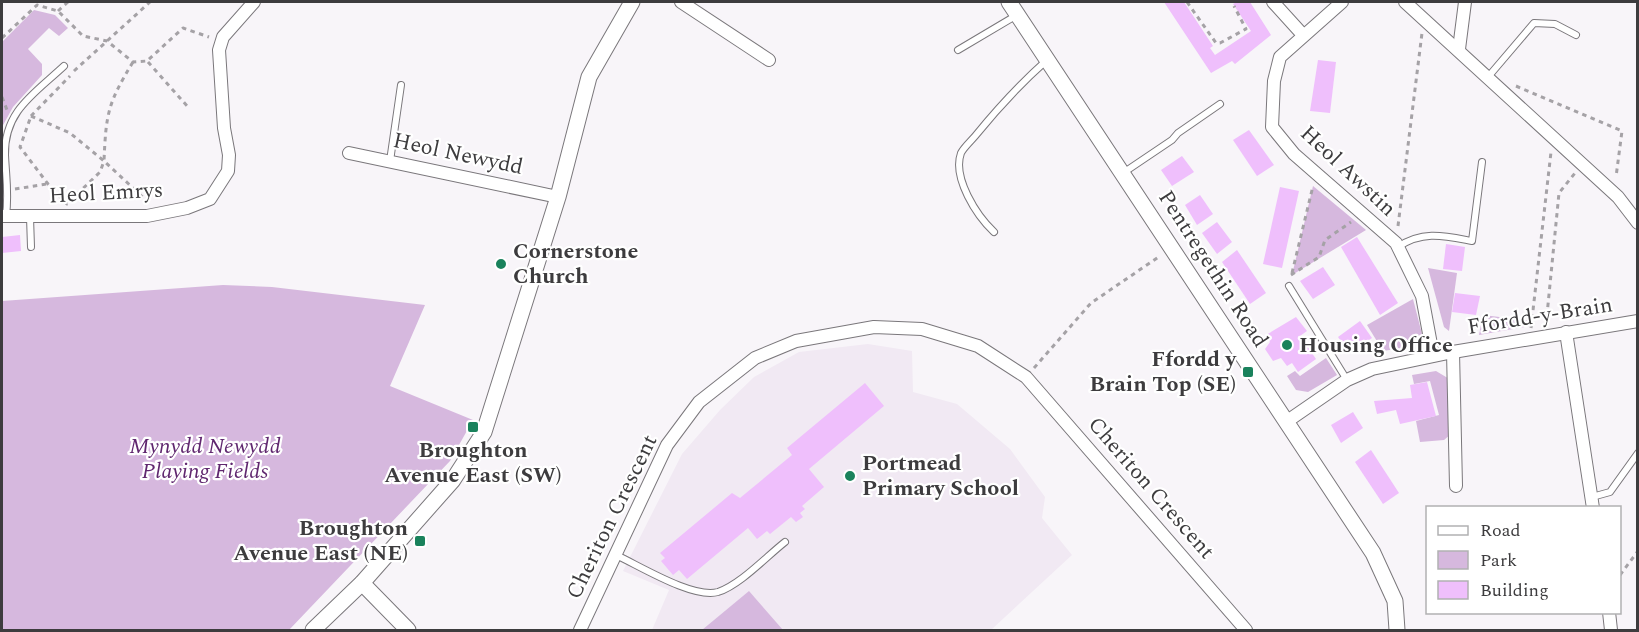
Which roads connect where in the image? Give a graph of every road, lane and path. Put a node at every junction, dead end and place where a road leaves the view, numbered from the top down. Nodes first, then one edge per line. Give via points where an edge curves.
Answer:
1 (33, 2) edge
2 (68, 2) edge
3 (150, 2) edge
4 (254, 2) edge
5 (632, 2) edge
6 (681, 2) edge
7 (1009, 2) edge
8 (1187, 2) edge
9 (1273, 2) edge
10 (1342, 2) edge
11 (1405, 2) edge
12 (1465, 2) edge
13 (37, 5) junction
14 (1234, 6) dead end
15 (58, 11) junction
16 (1018, 15) junction
17 (1424, 18) junction
18 (1303, 35) junction
19 (1576, 35) dead end
20 (2, 38) edge
21 (107, 41) junction
22 (222, 42) junction
23 (1459, 49) junction
24 (958, 50) dead end
25 (769, 60) dead end
26 (1047, 60) junction
27 (147, 61) junction
28 (133, 62) junction
29 (64, 66) joint
30 (74, 71) junction
31 (1488, 77) junction
32 (401, 85) dead end
33 (1504, 92) junction
34 (1220, 104) dead end
35 (188, 107) dead end
36 (15, 112) junction
37 (31, 116) junction
38 (1553, 138) junction
39 (349, 153) dead end
40 (104, 161) junction
41 (390, 162) junction
42 (1482, 162) dead end
43 (1582, 165) junction
44 (1122, 173) junction
45 (1318, 175) junction
46 (48, 184) junction
47 (10, 190) junction
48 (1613, 193) junction
49 (558, 197) junction
50 (1362, 213) junction
51 (150, 215) junction
52 (4, 216) edge
53 (30, 217) junction
54 (1638, 223) edge
55 (994, 232) dead end
56 (1397, 245) junction
57 (32, 246) dead end
58 (1172, 248) junction
59 (1292, 275) junction
60 (1289, 286) joint
61 (1638, 321) edge
62 (1566, 332) junction
63 (1545, 336) junction
64 (1529, 338) junction
65 (1453, 352) junction
66 (1432, 356) junction
67 (1026, 377) junction
68 (1347, 380) junction
69 (1286, 422) junction
70 (1638, 453) edge
71 (1456, 486) dead end
72 (1592, 502) edge
73 (785, 542) dead end
74 (1638, 551) edge
75 (616, 555) junction
76 (1621, 574) edge
77 (362, 583) junction
78 (1609, 614) edge
79 (313, 630) edge
80 (408, 630) edge
81 (580, 630) edge
82 (1246, 630) edge
83 (1397, 630) edge
84 (1611, 630) edge

1 - 13 path
2 - 15 path
3 - 21 path
4 - 22 street, Heol Emrys via 233,23
5 - 49 street via 589,77
6 - 25 street
7 - 16 street, Pentregethin Road
8 - 14 path via 1216,43 1246,29
9 - 18 street
10 - 18 street, Heol Awstin
11 - 17 street
12 - 23 street
13 - 15 path
13 - 20 path
15 - 21 path via 84,36
16 - 24 lane
16 - 26 street, Pentregethin Road
17 - 23 street
17 - 56 path
18 - 45 street, Heol Awstin via 1280,57 1274,81 1272,127
19 - 31 lane via 1555,24 1534,23
21 - 28 path
21 - 30 path
22 - 27 path via 183,28
22 - 51 street, Heol Emrys via 219,60 228,171 210,199
23 - 31 street
26 - 44 street, Pentregethin Road
26 - 55 lane via 1010,93 961,153 960,172 968,197 978,218
27 - 28 path
27 - 35 path
28 - 40 path via 113,94 106,119
29 - 30 path
29 - 36 lane
30 - 37 path
31 - 33 street
32 - 41 lane
33 - 38 street
33 - 48 path via 1518,85 1622,131
34 - 44 lane
36 - 37 path
36 - 47 lane via 7,126 5,153
37 - 40 path via 69,133
37 - 46 path via 20,147
38 - 43 street
38 - 64 path
39 - 41 street, Heol Newydd
40 - 46 path via 100,172 67,204
40 - 51 path via 148,201
41 - 49 street, Heol Newydd
42 - 56 lane via 1472,241 1429,234
43 - 48 street
43 - 63 path via 1559,192
44 - 58 street, Pentregethin Road
45 - 50 street, Heol Awstin
45 - 59 path
46 - 47 path
47 - 52 lane
48 - 54 street
49 - 77 street via 484,432 453,480
50 - 56 street, Heol Awstin
50 - 59 path via 1325,240 1319,257
51 - 53 street, Heol Emrys
52 - 53 street, Heol Emrys
53 - 57 lane
56 - 66 street, Heol Awstin via 1422,297
58 - 67 path via 1091,303
58 - 69 street, Pentregethin Road
59 - 60 path via 1287,280
60 - 68 lane
61 - 62 street, Ffordd-y-Brain
62 - 63 street, Ffordd-y-Brain
62 - 72 street
63 - 64 street, Ffordd-y-Brain
64 - 65 street, Ffordd-y-Brain
65 - 66 street, Ffordd-y-Brain
65 - 71 street
66 - 68 street, Ffordd-y-Brain via 1372,369
67 - 75 street, Cheriton Crescent via 978,346 922,329 874,327 825,334 755,358 699,402 667,446
67 - 82 street, Cheriton Crescent
68 - 69 street, Ffordd-y-Brain
69 - 83 street, Pentregethin Road via 1372,553 1395,601
70 - 72 lane via 1610,492
73 - 75 lane via 736,582 710,593 687,588
74 - 76 path
75 - 81 street, Cheriton Crescent
77 - 79 street
77 - 80 street
78 - 84 street

